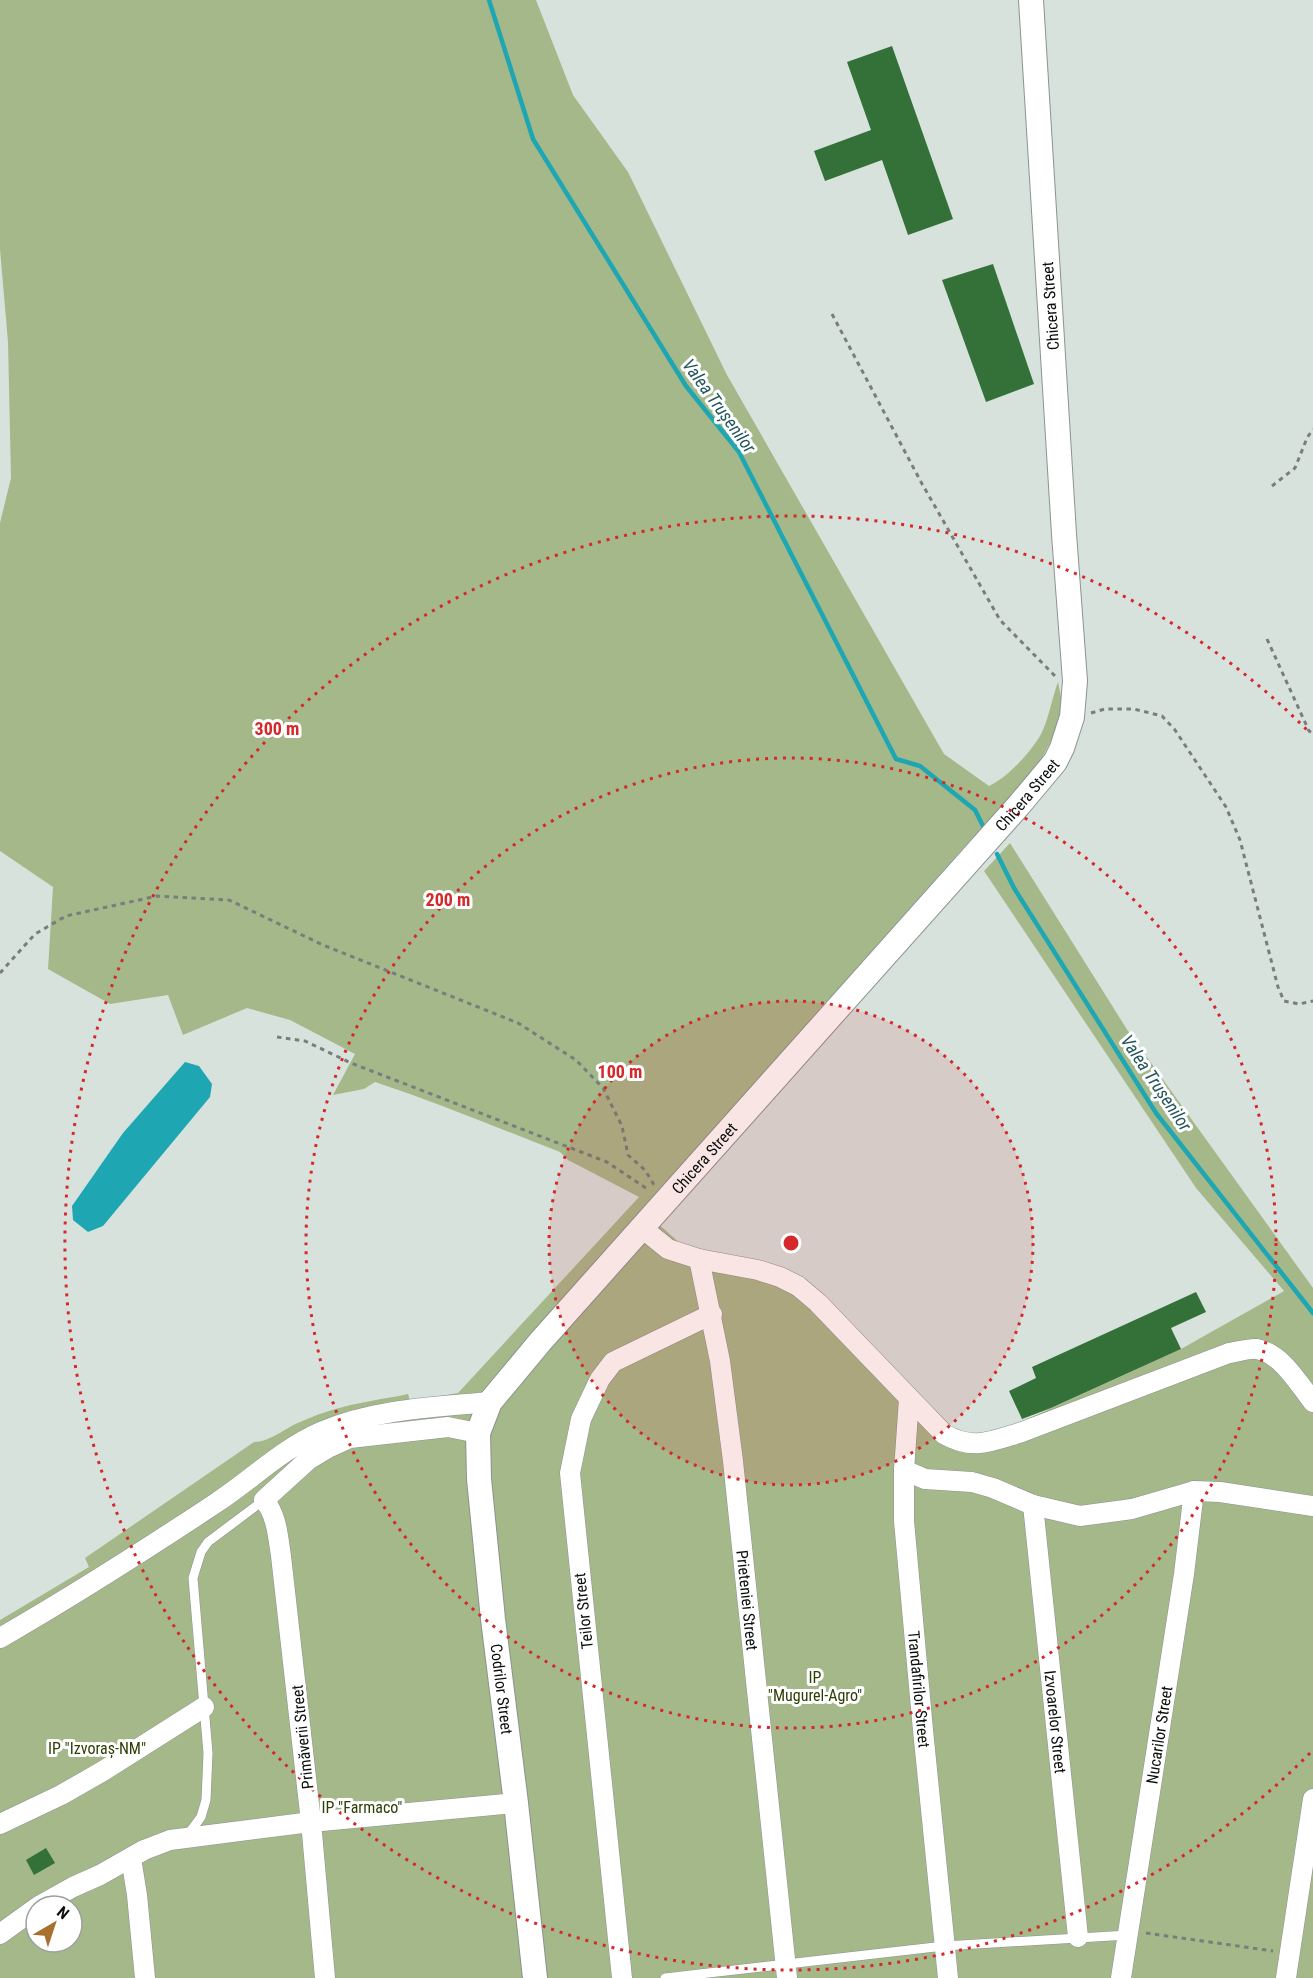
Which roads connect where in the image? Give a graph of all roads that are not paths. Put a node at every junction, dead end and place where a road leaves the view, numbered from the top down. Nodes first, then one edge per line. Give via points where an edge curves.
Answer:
1 (1030, 0) edge
2 (642, 1228) junction
3 (699, 1259) junction
4 (712, 1314) junction
5 (909, 1399) junction
6 (490, 1402) junction
7 (1313, 1402) edge
8 (478, 1433) junction
9 (904, 1470) junction
10 (1194, 1491) junction
11 (264, 1500) junction
12 (1033, 1505) junction
13 (1313, 1506) edge
14 (0, 1638) edge
15 (204, 1707) junction
16 (1313, 1799) edge
17 (516, 1803) junction
18 (311, 1822) junction
19 (0, 1824) edge
20 (186, 1838) junction
21 (131, 1858) junction
22 (63, 1894) edge
23 (24, 1917) edge
24 (0, 1934) edge
25 (1128, 1935) junction
26 (1078, 1937) junction
27 (944, 1946) junction
28 (786, 1971) edge
29 (146, 1978) edge
30 (325, 1978) edge
31 (535, 1978) edge
32 (621, 1978) edge
33 (665, 1978) edge
34 (948, 1978) edge
35 (1121, 1978) edge
36 (1286, 1978) edge

1 - 2 street, Chicera Street via 1075,685 1072,717 1062,748 1041,779
2 - 3 street via 668,1250
2 - 6 street, Chicera Street
3 - 4 street, Prieteniei Street
3 - 5 street via 758,1270 798,1287
4 - 28 street, Prieteniei Street via 733,1461
4 - 32 street, Teilor Street via 613,1362 600,1379 581,1419 570,1473
5 - 7 street via 954,1440 969,1445 987,1443 1228,1353 1256,1349 1271,1354 1285,1366
5 - 9 street, Trandafirilor Street
6 - 8 street, Codrilor Street
6 - 14 street via 416,1408 354,1420 321,1432 287,1451 217,1503
8 - 11 street via 448,1427 350,1438 308,1460
8 - 17 street, Codrilor Street via 493,1619
9 - 12 street via 925,1479 972,1482
9 - 27 street, Trandafirilor Street via 905,1533
10 - 12 street via 1132,1509 1080,1516
10 - 13 street
10 - 25 street, Nucarilor Street
11 - 15 lane via 208,1542 196,1566 193,1590
11 - 18 street, Primăverii Street via 275,1519 281,1556
12 - 26 street, Izvoarelor Street
15 - 19 street via 103,1771
15 - 20 lane via 206,1800 201,1817
16 - 36 street
17 - 18 street
17 - 31 street, Codrilor Street
18 - 20 street
18 - 30 street, Primăverii Street
20 - 21 street via 161,1843
21 - 22 street
21 - 29 street
23 - 24 street
25 - 26 lane
25 - 35 street, Nucarilor Street
26 - 27 lane
27 - 28 lane
27 - 34 street, Trandafirilor Street
28 - 33 lane

